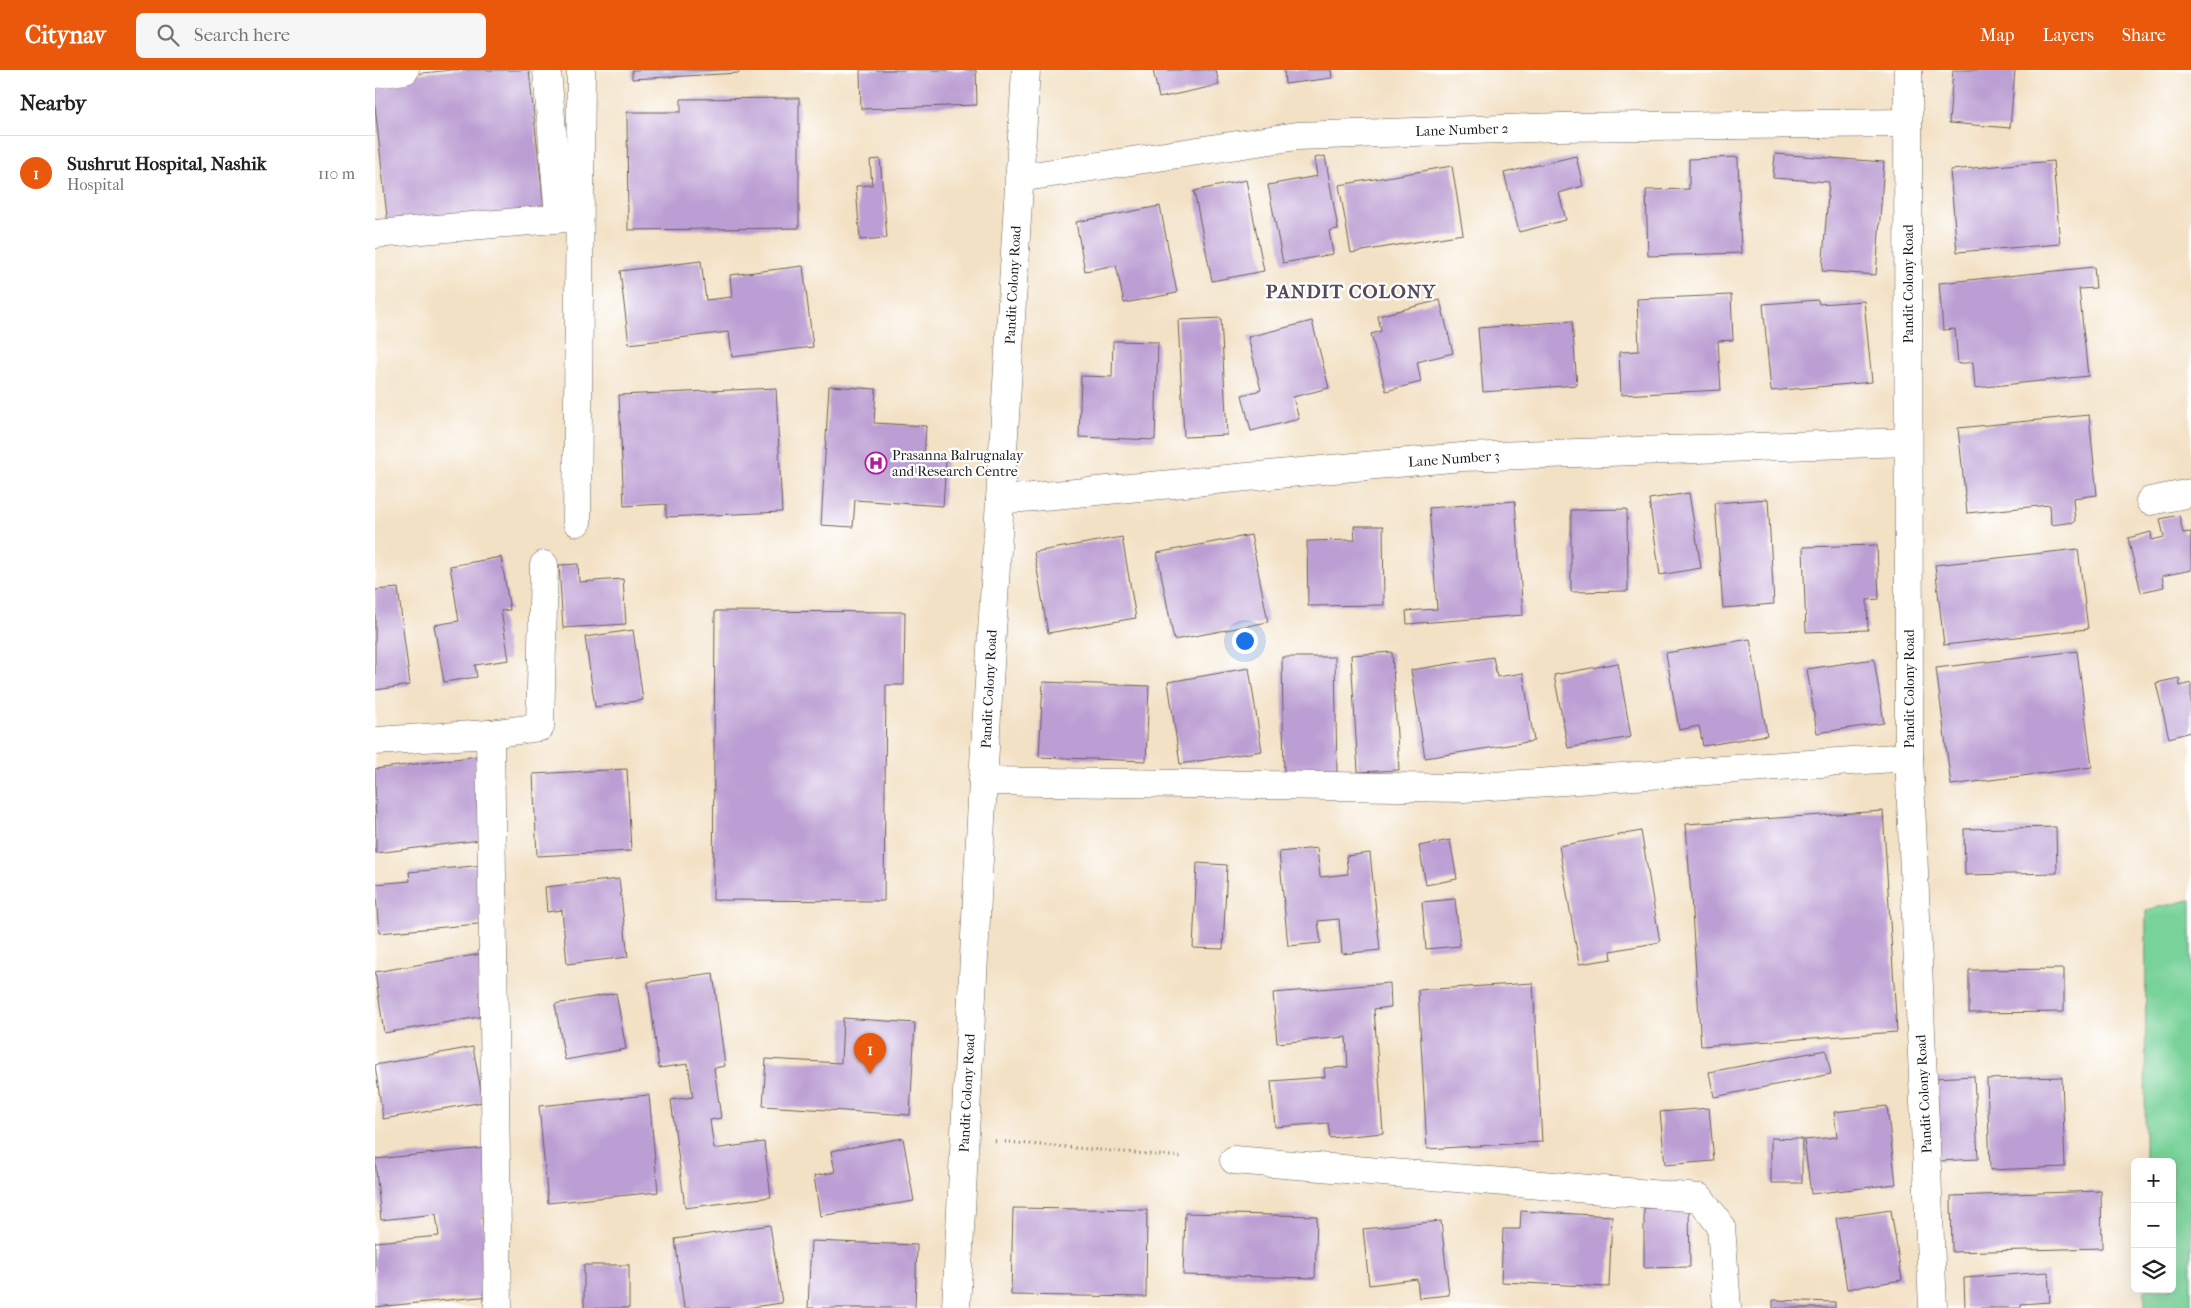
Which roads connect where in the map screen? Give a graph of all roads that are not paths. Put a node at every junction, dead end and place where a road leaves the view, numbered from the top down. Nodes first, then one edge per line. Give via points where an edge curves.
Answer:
1 (405, 70) edge
2 (547, 70) edge
3 (581, 70) edge
4 (1026, 70) edge
5 (1908, 70) edge
6 (375, 74) edge
7 (1908, 123) junction
8 (567, 158) junction
9 (1019, 178) junction
10 (569, 217) junction
11 (375, 234) edge
12 (1908, 442) junction
13 (2191, 493) edge
14 (1000, 500) junction
15 (2150, 501) dead end
16 (577, 522) dead end
17 (544, 565) dead end
18 (490, 734) junction
19 (375, 741) edge
20 (1909, 757) junction
21 (983, 781) junction
22 (1234, 1160) dead end
23 (498, 1308) edge
24 (956, 1308) edge
25 (1727, 1308) edge
26 (1933, 1308) edge

1 - 6 street
2 - 8 street
3 - 8 street
4 - 9 street, Pandit Colony Road
5 - 7 street, Pandit Colony Road
7 - 9 street, Lane Number 2 via 1560,127 1297,136
7 - 12 street, Pandit Colony Road
8 - 10 street
9 - 14 street, Pandit Colony Road
10 - 11 street
10 - 16 street
12 - 14 street, Lane Number 3 via 1461,457
12 - 20 street, Pandit Colony Road
13 - 15 street
14 - 21 street, Pandit Colony Road
17 - 18 street via 540,727
18 - 19 street
18 - 23 street
20 - 21 street via 1463,788
20 - 26 street, Pandit Colony Road
21 - 24 street, Pandit Colony Road
22 - 25 street via 1700,1198 1721,1226

